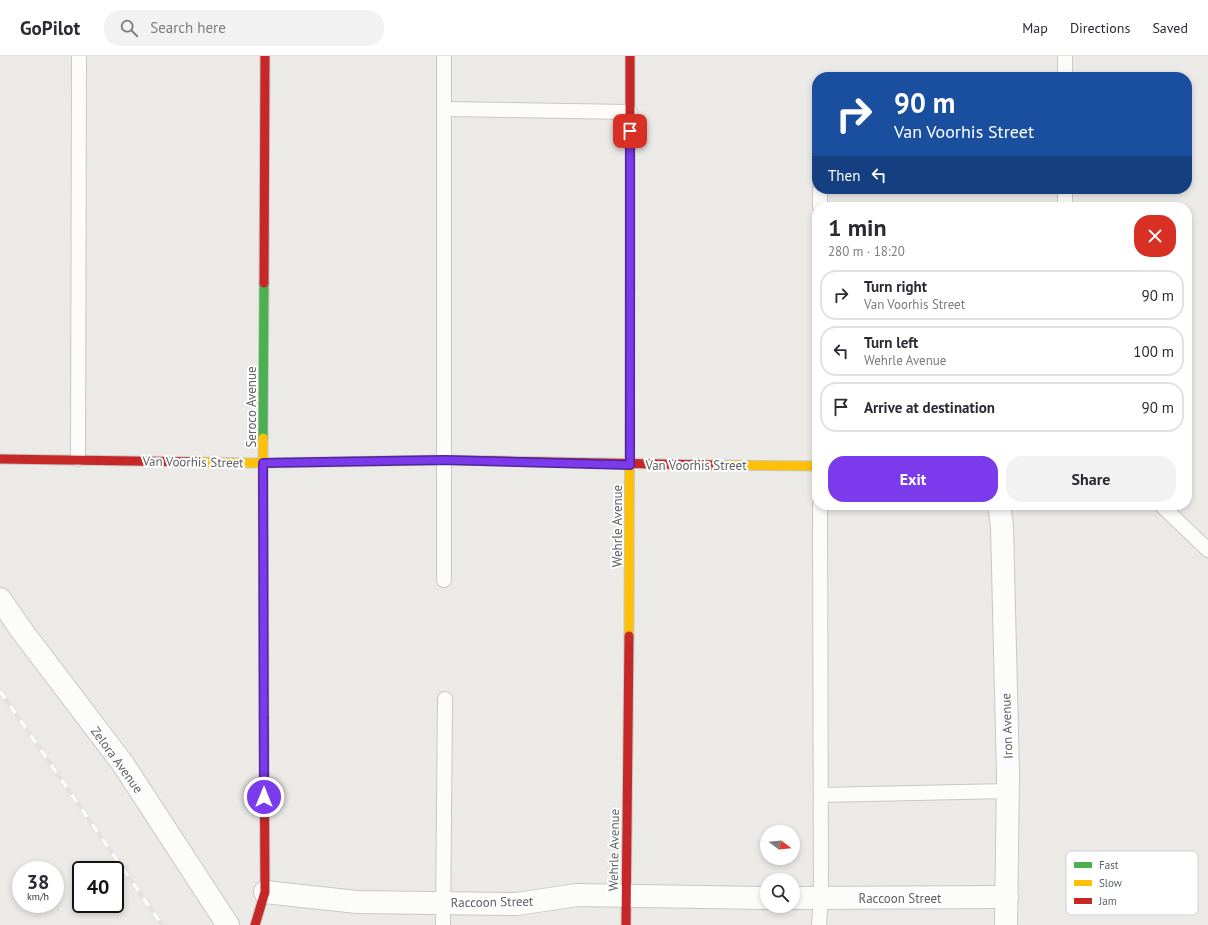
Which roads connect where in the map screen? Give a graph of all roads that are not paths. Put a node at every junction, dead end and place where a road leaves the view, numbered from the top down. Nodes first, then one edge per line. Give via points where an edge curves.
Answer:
1 (79, 56) edge
2 (265, 56) edge
3 (444, 56) edge
4 (630, 56) edge
5 (1065, 56) edge
6 (1065, 72) edge
7 (444, 110) junction
8 (630, 112) junction
9 (0, 458) edge
10 (78, 459) junction
11 (444, 460) junction
12 (263, 463) junction
13 (630, 465) junction
14 (812, 466) edge
15 (820, 510) edge
16 (1000, 510) edge
17 (1166, 510) edge
18 (1208, 550) edge
19 (444, 580) dead end
20 (0, 599) edge
21 (445, 700) dead end
22 (1008, 791) junction
23 (821, 795) junction
24 (265, 892) junction
25 (626, 896) junction
26 (1007, 897) junction
27 (760, 898) edge
28 (800, 898) edge
29 (821, 899) junction
30 (443, 903) junction
31 (228, 925) edge
32 (255, 925) edge
33 (442, 925) edge
34 (626, 925) edge
35 (819, 925) edge
36 (1006, 925) edge

1 - 10 lane
2 - 12 street, Seroco Avenue
3 - 7 lane
4 - 8 street, Wehrle Avenue
5 - 6 lane
7 - 8 lane
7 - 11 lane
8 - 13 street, Wehrle Avenue
9 - 10 street, Van Voorhis Street
10 - 12 street, Van Voorhis Street
11 - 12 street, Van Voorhis Street
11 - 13 street, Van Voorhis Street
11 - 19 lane
12 - 24 street, Seroco Avenue
13 - 14 street, Van Voorhis Street
13 - 25 street, Wehrle Avenue
15 - 23 lane
16 - 22 street, Iron Avenue
17 - 18 lane
20 - 31 street, Zelora Avenue via 122,764
21 - 30 lane
22 - 23 lane
22 - 26 street, Iron Avenue
23 - 29 lane
24 - 30 street, Raccoon Street via 357,902
24 - 32 street, Seroco Avenue
25 - 27 street, Raccoon Street
25 - 30 street, Raccoon Street via 577,895 517,904
25 - 34 street, Wehrle Avenue
26 - 29 street, Raccoon Street
26 - 36 street, Iron Avenue
28 - 29 street, Raccoon Street
29 - 35 lane
30 - 33 lane

